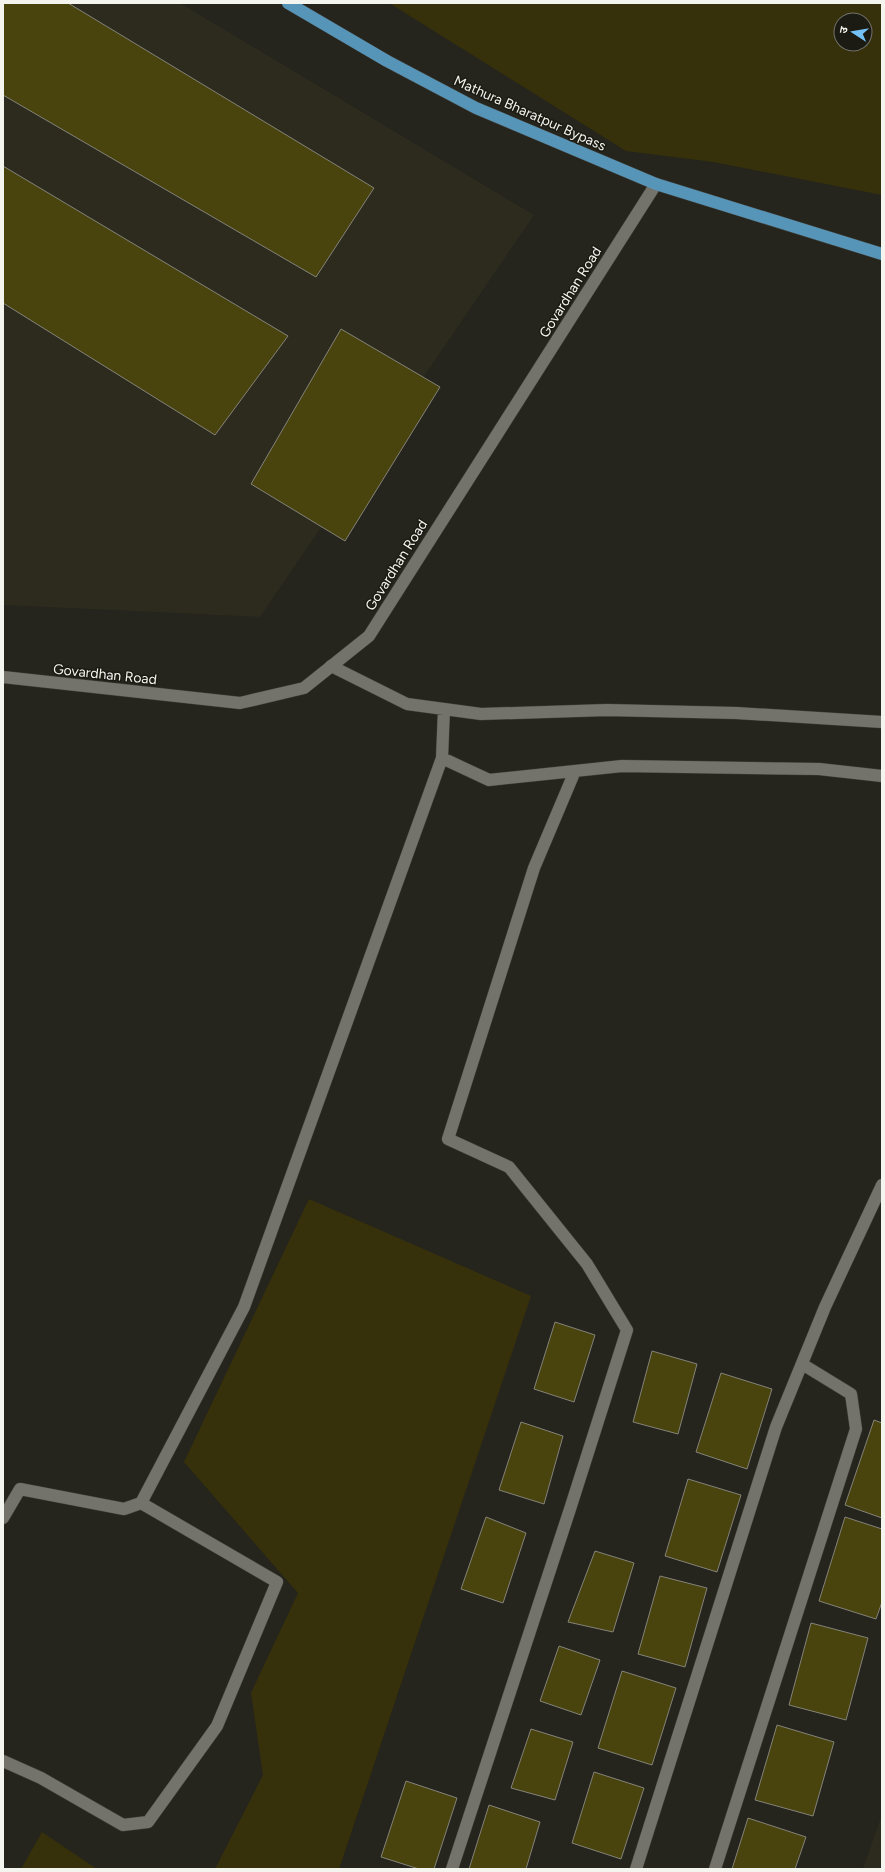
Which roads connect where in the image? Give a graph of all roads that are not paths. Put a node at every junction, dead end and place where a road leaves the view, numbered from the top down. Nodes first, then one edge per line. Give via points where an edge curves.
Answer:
1 (288, 3) edge
2 (656, 184) junction
3 (882, 254) edge
4 (331, 666) junction
5 (3, 677) edge
6 (444, 708) junction
7 (882, 722) edge
8 (442, 758) junction
9 (575, 771) junction
10 (882, 776) edge
11 (882, 1185) edge
12 (802, 1364) junction
13 (141, 1503) junction
14 (3, 1518) edge
15 (3, 1761) edge
16 (452, 1869) edge
17 (636, 1869) edge
18 (715, 1869) edge

1 - 2 main road, Mathura Bharatpur Bypass via 387,61 476,108
2 - 3 main road, Mathura Bharatpur Bypass
2 - 4 street, Govardhan Road via 369,636
4 - 5 street, Govardhan Road via 304,688 240,703
4 - 6 street via 407,704
6 - 7 street via 482,714 607,710 736,713
6 - 8 street
8 - 9 street via 489,780
8 - 13 street via 244,1307
9 - 10 street via 637,766 819,769
9 - 16 street via 534,868 448,1139 509,1167 586,1264 627,1330 572,1506
11 - 12 street via 825,1307
12 - 17 street via 776,1427
12 - 18 street via 852,1394 856,1429
13 - 14 street via 124,1509 20,1489
13 - 15 street via 277,1582 216,1726 148,1822 123,1825 41,1778

